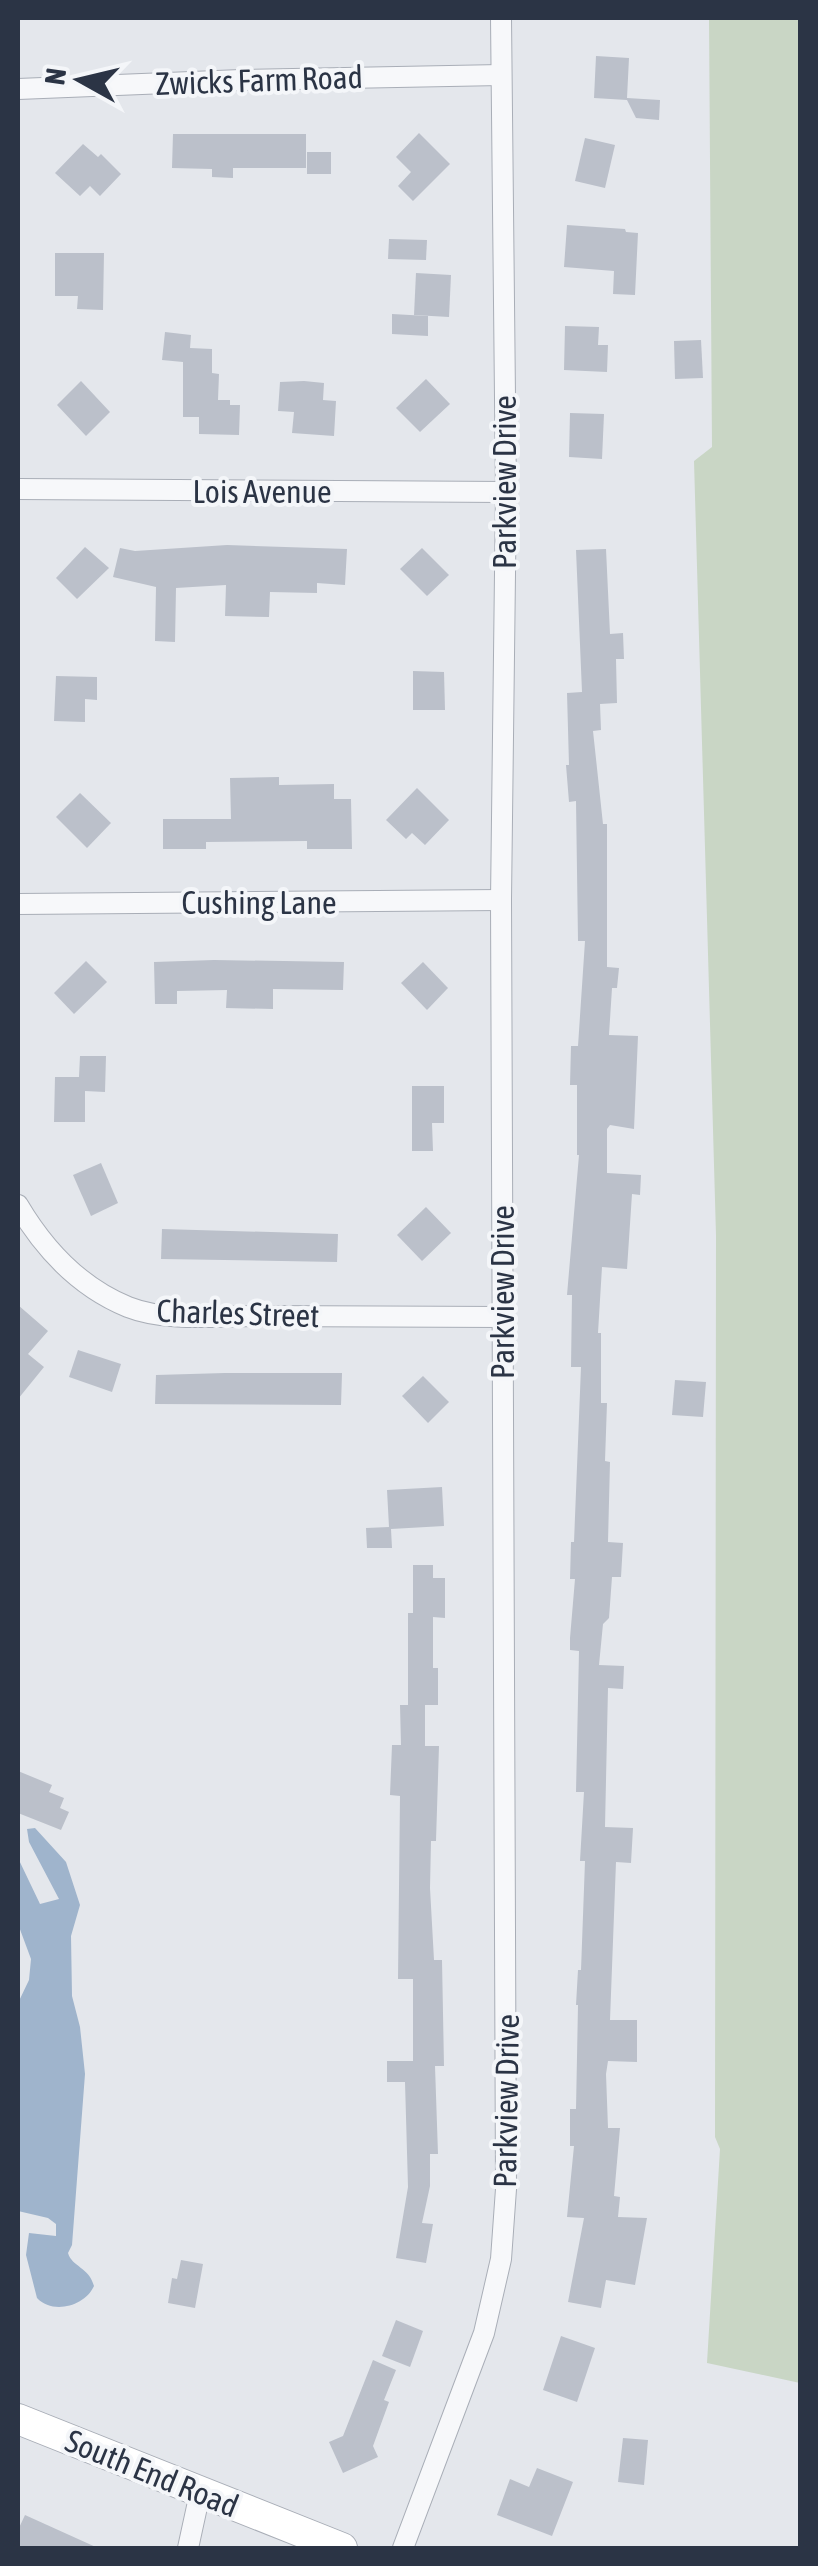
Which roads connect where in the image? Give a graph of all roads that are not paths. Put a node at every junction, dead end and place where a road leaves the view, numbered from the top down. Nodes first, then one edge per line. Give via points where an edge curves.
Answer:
1 (502, 18) edge
2 (502, 75) junction
3 (18, 90) edge
4 (18, 490) edge
5 (506, 492) junction
6 (501, 900) junction
7 (18, 904) edge
8 (18, 1205) edge
9 (502, 1318) junction
10 (18, 2419) edge
11 (200, 2493) junction
12 (188, 2548) edge
13 (342, 2548) edge
14 (403, 2548) edge

1 - 2 street, Parkview Drive
2 - 3 street, Zwicks Farm Road
2 - 5 street, Parkview Drive
4 - 5 street, Lois Avenue
5 - 6 street, Parkview Drive
6 - 7 street, Cushing Lane
6 - 9 street, Parkview Drive
8 - 9 street, Charles Street via 66,1269 132,1308 185,1316
9 - 14 street, Parkview Drive via 508,2110 501,2258 474,2364
10 - 11 street, South End Road
11 - 12 street
11 - 13 street, South End Road

